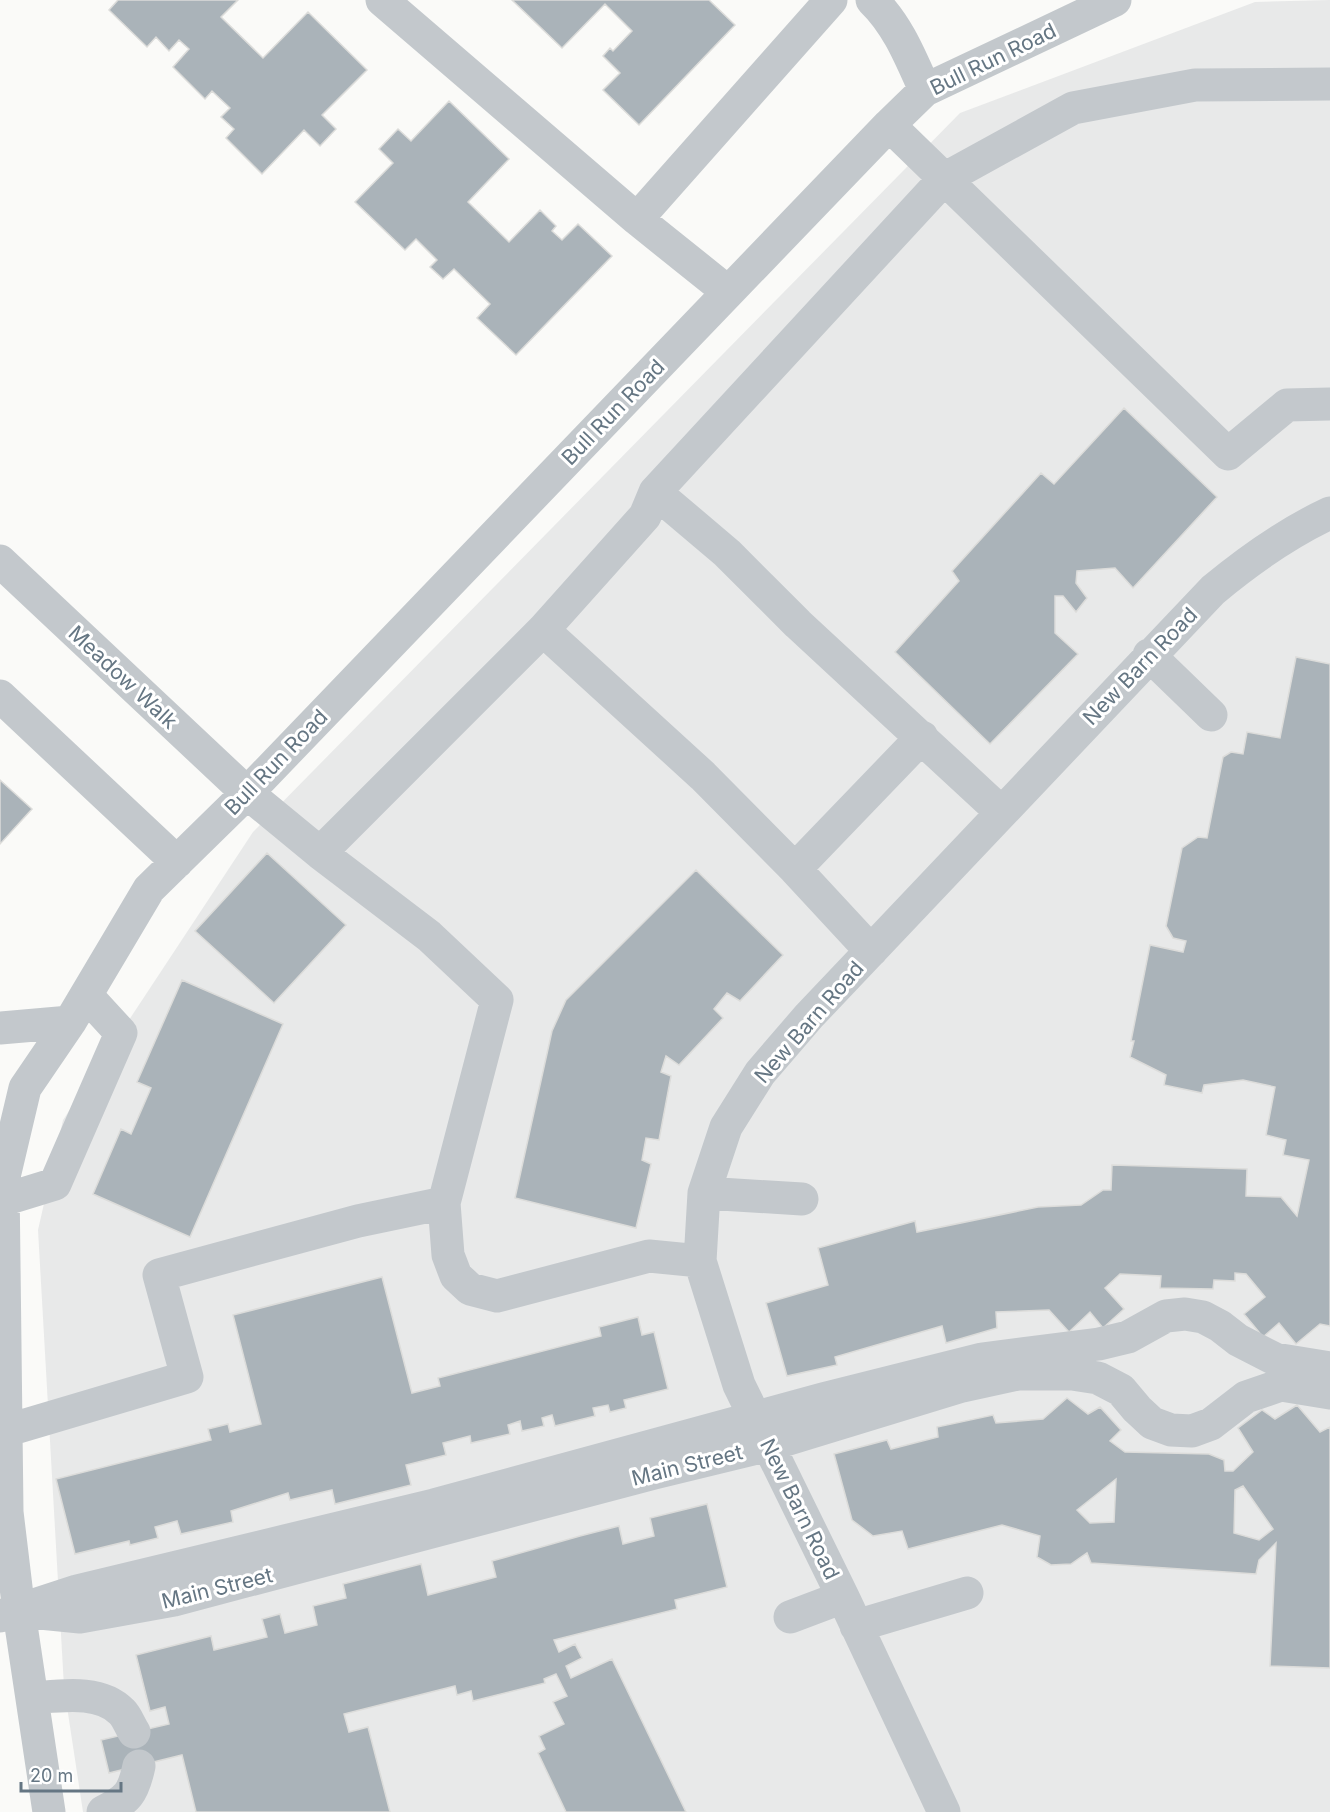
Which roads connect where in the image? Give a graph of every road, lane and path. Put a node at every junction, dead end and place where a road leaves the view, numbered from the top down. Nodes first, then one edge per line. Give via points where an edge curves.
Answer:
1 (382, 0) edge
2 (831, 0) edge
3 (873, 0) edge
4 (1115, 0) edge
5 (1330, 84) edge
6 (925, 90) junction
7 (889, 125) junction
8 (944, 179) junction
9 (637, 219) junction
10 (728, 292) junction
11 (1330, 404) edge
12 (655, 492) junction
13 (1330, 513) edge
14 (0, 561) edge
15 (543, 630) junction
16 (1149, 655) junction
17 (0, 696) edge
18 (1211, 715) dead end
19 (922, 737) junction
20 (247, 793) junction
21 (1001, 812) junction
22 (320, 853) junction
23 (177, 861) junction
24 (795, 869) junction
25 (871, 951) junction
26 (78, 1009) junction
27 (0, 1029) edge
28 (13, 1089) edge
29 (704, 1193) junction
30 (802, 1199) dead end
31 (3, 1200) junction
32 (444, 1203) junction
33 (700, 1261) junction
34 (1330, 1368) edge
35 (1330, 1393) edge
36 (5, 1431) junction
37 (762, 1431) junction
38 (968, 1593) dead end
39 (843, 1597) junction
40 (10, 1614) edge
41 (790, 1617) dead end
42 (856, 1626) junction
43 (32, 1698) junction
44 (134, 1732) dead end
45 (139, 1766) dead end
46 (50, 1812) edge
47 (103, 1812) edge
48 (944, 1812) edge

1 - 9 street
2 - 9 street
3 - 6 street via 904,43
4 - 6 street, Bull Run Road
5 - 8 street via 1195,86 1073,108
6 - 7 street, Bull Run Road
7 - 8 street
7 - 10 street, Bull Run Road
8 - 11 street via 1228,454 1287,405
8 - 12 street
9 - 10 street
10 - 20 street, Bull Run Road
12 - 15 street via 645,516
12 - 19 street via 727,553
13 - 16 street, New Barn Road via 1290,534 1235,572
14 - 20 street, Meadow Walk
15 - 22 street
15 - 24 street via 703,776
16 - 18 street
16 - 21 street, New Barn Road
17 - 23 street
19 - 21 street
19 - 24 street
20 - 22 street, Meadow Walk
20 - 23 street, Bull Run Road
21 - 25 street, New Barn Road
22 - 32 street, Meadow Walk via 429,936 497,1000
23 - 26 street, Bull Run Road via 149,889
24 - 25 street
25 - 29 street, New Barn Road via 760,1073 726,1127
26 - 27 street
26 - 28 street, Bull Run Road
26 - 31 street via 121,1033 55,1184
28 - 31 street, Bull Run Road
29 - 30 street
29 - 33 street, New Barn Road
31 - 36 street, Bull Run Road
32 - 33 street via 448,1255 456,1276 470,1289 497,1296 649,1256
32 - 36 street via 358,1221 159,1275 187,1377
33 - 37 street, New Barn Road via 739,1385
34 - 37 street, Main Street via 1275,1359 1203,1317 1185,1314 1167,1316 1128,1337 1099,1344 982,1359
35 - 37 street, Main Street via 1281,1385 1246,1397 1211,1424 1192,1431 1171,1430 1152,1422 1121,1390 1098,1378 1018,1374
36 - 40 street, Bull Run Road
37 - 39 street, New Barn Road
37 - 40 street, Main Street via 642,1476 174,1600 80,1617
38 - 42 street
39 - 41 street
39 - 42 street, New Barn Road
40 - 43 street, Bull Run Road
42 - 48 street, New Barn Road
43 - 44 street via 76,1695 104,1700 121,1711
43 - 46 street, Bull Run Road
45 - 47 street via 125,1800

